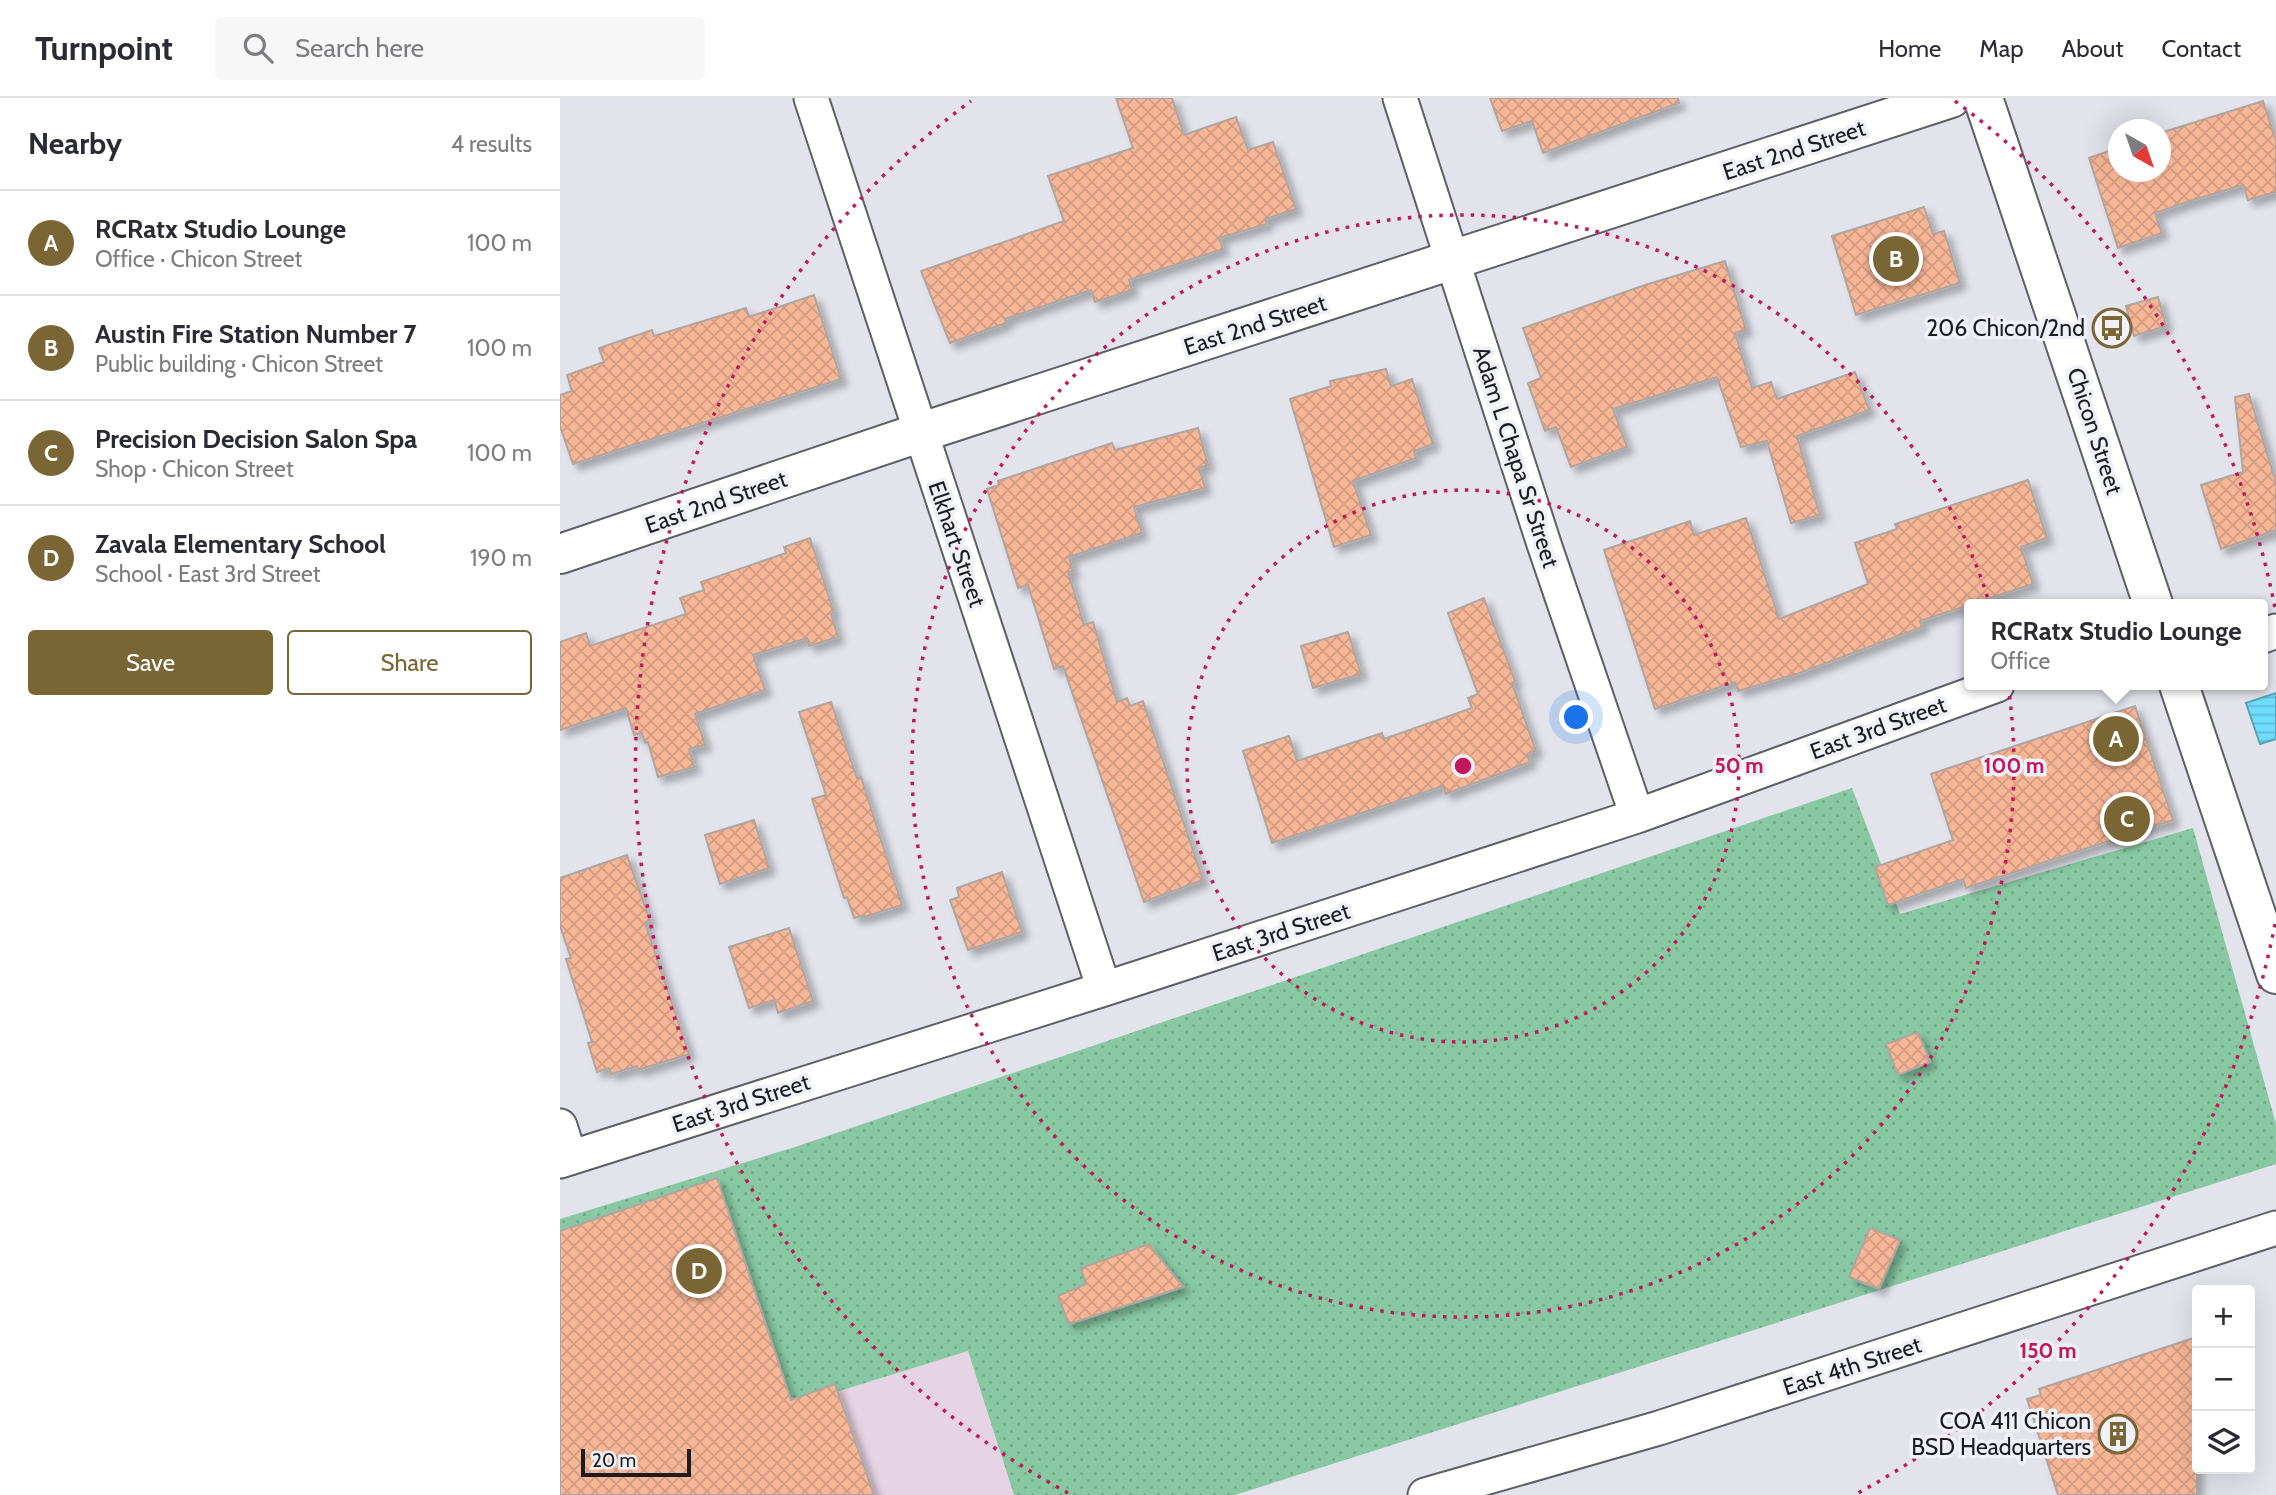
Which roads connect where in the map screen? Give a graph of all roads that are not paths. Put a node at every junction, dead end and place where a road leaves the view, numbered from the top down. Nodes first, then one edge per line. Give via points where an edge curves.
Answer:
1 (811, 98) edge
2 (1400, 98) edge
3 (1951, 98) edge
4 (1983, 98) edge
5 (1452, 262) junction
6 (919, 433) junction
7 (560, 554) edge
8 (2150, 599) edge
9 (1983, 690) edge
10 (2181, 690) edge
11 (1637, 816) junction
12 (2276, 974) edge
13 (1104, 989) junction
14 (560, 1126) edge
15 (565, 1159) edge
16 (2276, 1228) edge
17 (1425, 1495) edge

1 - 6 street, Elkhart Street
2 - 5 street, Adam L Chapa Sr Street
3 - 5 street, East 2nd Street
4 - 8 street, Chicon Street
5 - 6 street, East 2nd Street
5 - 11 street, Adam L Chapa Sr Street
6 - 7 street, East 2nd Street
6 - 13 street, Elkhart Street
9 - 11 street, East 3rd Street
10 - 12 street
11 - 13 street, East 3rd Street
13 - 15 street, East 3rd Street
14 - 15 street
16 - 17 street, East 4th Street via 1659,1428

